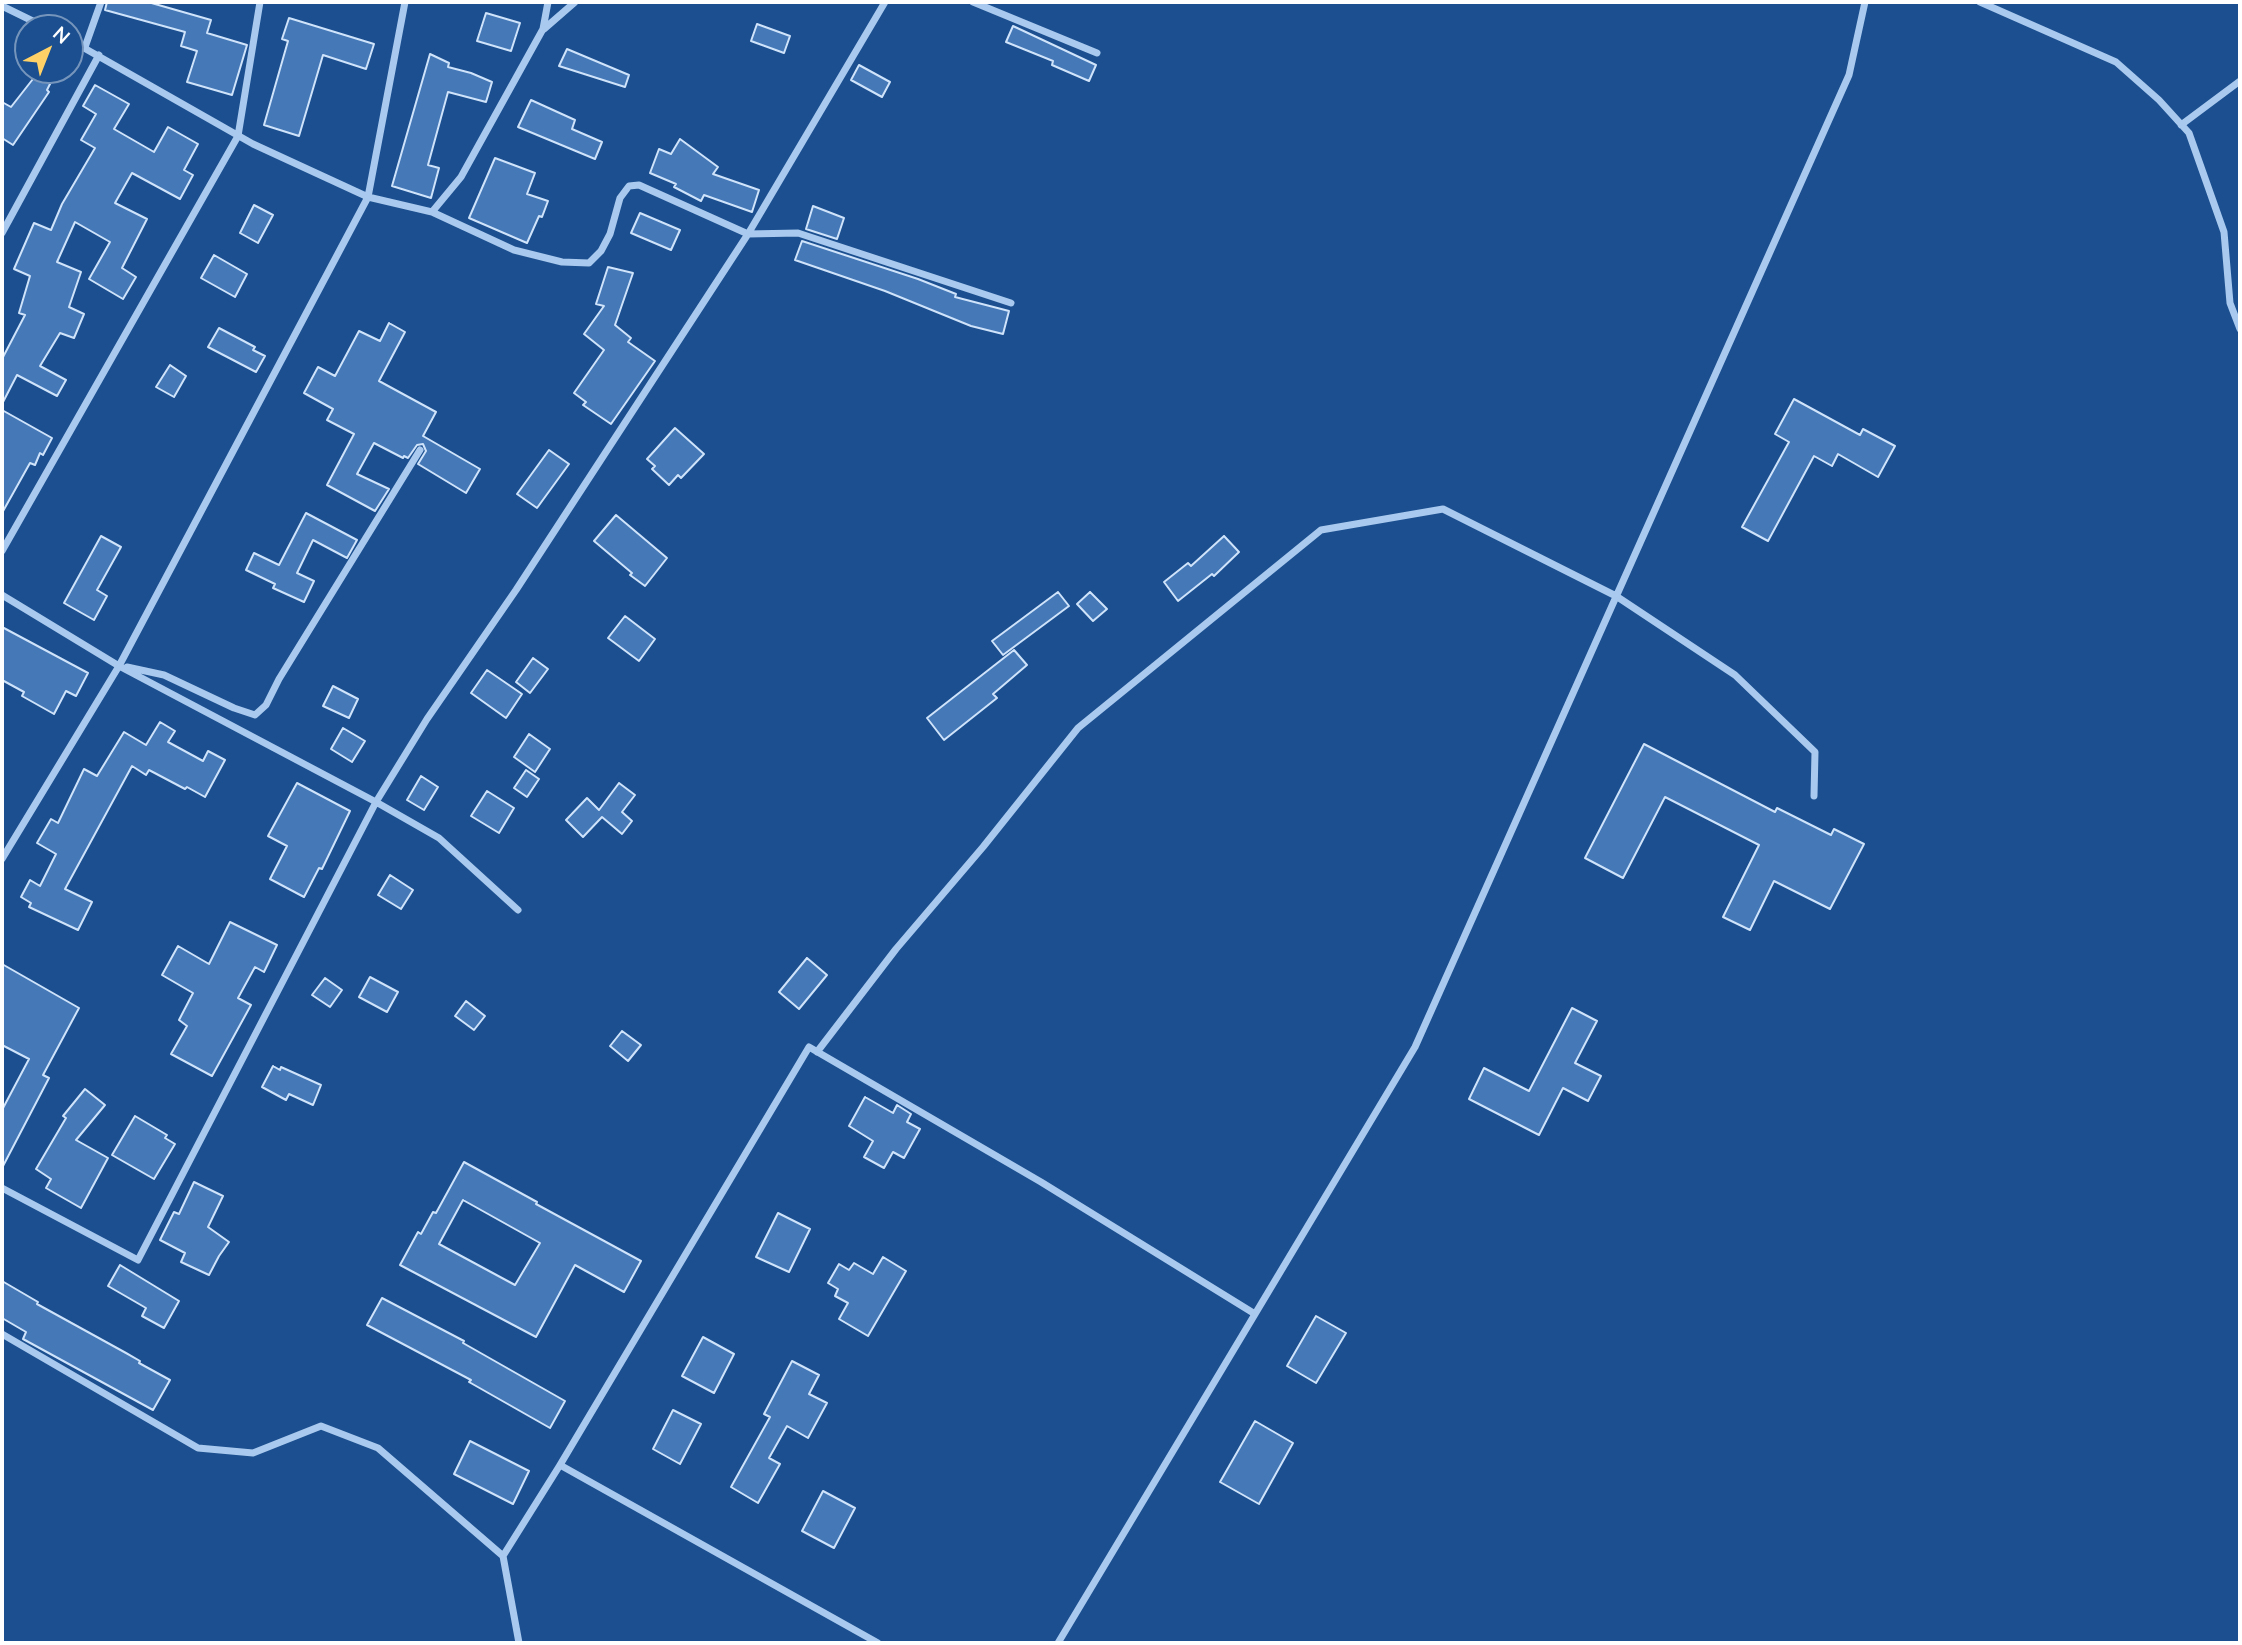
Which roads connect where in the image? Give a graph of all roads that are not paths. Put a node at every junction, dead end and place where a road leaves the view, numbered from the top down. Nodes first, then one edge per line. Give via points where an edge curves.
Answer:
1 (101, 2) edge
2 (260, 2) edge
3 (405, 2) edge
4 (548, 2) edge
5 (575, 2) edge
6 (885, 2) edge
7 (973, 2) edge
8 (1865, 2) edge
9 (1980, 2) edge
10 (2, 6) edge
11 (18, 14) edge
12 (543, 29) junction
13 (85, 47) joint
14 (1097, 52) dead end
15 (99, 55) junction
16 (2240, 81) edge
17 (2181, 125) junction
18 (238, 136) junction
19 (368, 197) junction
20 (432, 212) junction
21 (2, 233) edge
22 (748, 234) junction
23 (1011, 303) dead end
24 (2240, 329) edge
25 (420, 450) dead end
26 (2, 551) edge
27 (2, 595) edge
28 (1616, 596) junction
29 (119, 666) junction
30 (1814, 796) dead end
31 (376, 802) junction
32 (2, 859) edge
33 (518, 910) dead end
34 (817, 1052) junction
35 (2, 1188) edge
36 (1255, 1314) junction
37 (2, 1334) edge
38 (560, 1465) junction
39 (503, 1556) junction
40 (519, 1643) edge
41 (878, 1643) edge
42 (1058, 1643) edge

1 - 13 street
2 - 18 street
3 - 19 street
4 - 12 street
5 - 12 street
6 - 22 street
7 - 14 street
8 - 28 street via 1849,75
9 - 17 street via 2116,62
10 - 11 street
12 - 20 street via 461,177
13 - 15 street
15 - 18 street
15 - 21 street
16 - 17 street
17 - 24 street via 2189,133 2224,232 2230,303
18 - 19 street
18 - 26 street
19 - 20 street
19 - 29 street
20 - 22 street via 514,250 562,262 589,263 610,234 620,198 629,186 639,185
22 - 23 street via 798,233
22 - 31 street
25 - 29 street via 266,705 255,715 164,675
27 - 29 street
28 - 30 street via 1735,675 1815,752
28 - 34 street via 1443,509 1321,530 1079,728
28 - 36 street via 1415,1047
29 - 31 street
29 - 32 street
31 - 33 street via 439,838
31 - 35 street via 138,1260
34 - 36 street
34 - 38 street via 809,1047
36 - 42 street
37 - 39 street via 198,1448 253,1454 321,1426 378,1448
38 - 39 street
38 - 41 street
39 - 40 street

